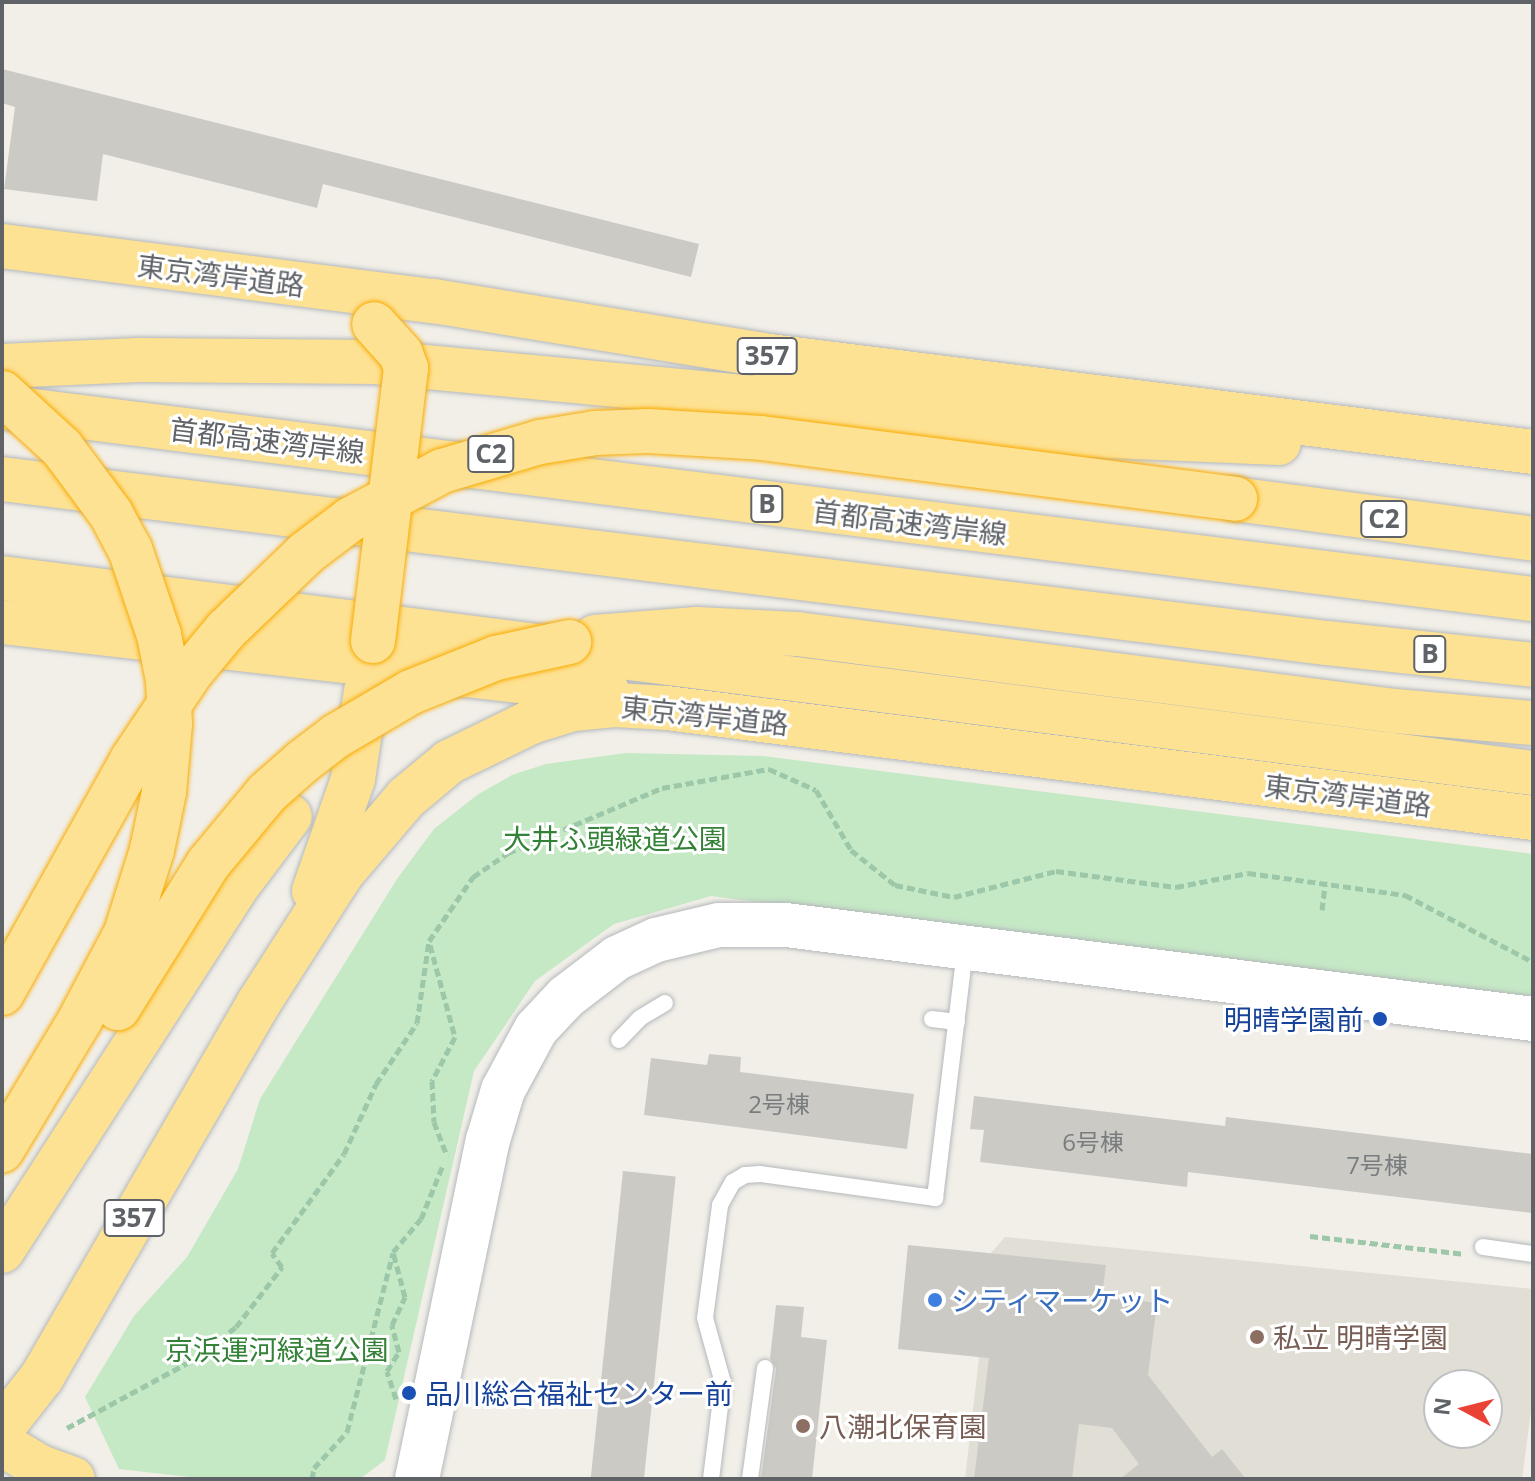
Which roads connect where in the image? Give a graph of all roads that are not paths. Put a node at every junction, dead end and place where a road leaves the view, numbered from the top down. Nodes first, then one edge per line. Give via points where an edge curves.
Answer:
1 (2, 246) edge
2 (2, 253) edge
3 (2, 366) edge
4 (2, 393) edge
5 (2, 407) edge
6 (1410, 437) junction
7 (1533, 452) edge
8 (2, 479) edge
9 (1533, 539) edge
10 (2, 578) edge
11 (1533, 599) edge
12 (2, 622) edge
13 (569, 642) junction
14 (371, 652) junction
15 (1533, 665) edge
16 (667, 708) junction
17 (1533, 723) edge
18 (1533, 773) edge
19 (1533, 818) edge
20 (965, 947) junction
21 (2, 993) edge
22 (665, 1003) dead end
23 (258, 1004) junction
24 (932, 1019) dead end
25 (1533, 1019) edge
26 (957, 1022) junction
27 (619, 1040) dead end
28 (3, 1155) edge
29 (2, 1251) edge
30 (1478, 1252) road end
31 (1533, 1254) edge
32 (765, 1368) dead end
33 (2, 1428) edge
34 (2, 1444) edge
35 (73, 1479) edge
36 (417, 1479) edge
37 (711, 1479) edge
38 (750, 1479) edge

1 - 6 highway, 東京湾岸道路 / 357 via 434,301 762,355
2 - 14 highway, bridge via 101,282 355,314 374,324 401,354 406,368
3 - 6 highway via 139,360 373,362 1147,440 1274,443
4 - 28 highway, bridge via 62,448 104,503 130,549 159,635 170,724 152,850 126,933
5 - 11 highway, 首都高速湾岸線 / B
6 - 7 highway, 東京湾岸道路 / 357
8 - 15 highway, B
9 - 21 highway, C2, bridge via 761,438 662,431 595,433 540,442 442,471 351,519 306,553 226,630 132,760
10 - 18 highway, 東京湾岸道路
12 - 14 highway, 357
13 - 17 highway via 652,630 746,630 1395,711
13 - 28 highway, bridge via 496,658 411,692 336,736 267,793 208,864 105,1029
13 - 29 highway, bridge via 414,709 317,784 235,889
14 - 16 highway, 357 via 615,692
14 - 23 highway via 353,779 313,894
16 - 19 highway, 東京湾岸道路 / 357
16 - 23 highway, 東京湾岸道路 / 357 via 573,709 531,722 449,762 406,798 350,863
20 - 25 street
20 - 26 lane
20 - 36 street via 786,925 719,925 678,932 637,948 566,997 531,1038 497,1105
22 - 27 lane
23 - 33 highway, 東京湾岸道路 / 357 via 42,1377
24 - 26 lane
26 - 37 lane via 935,1198 760,1174 733,1182 720,1205 705,1318 723,1383
30 - 31 lane
32 - 38 lane
34 - 35 highway

